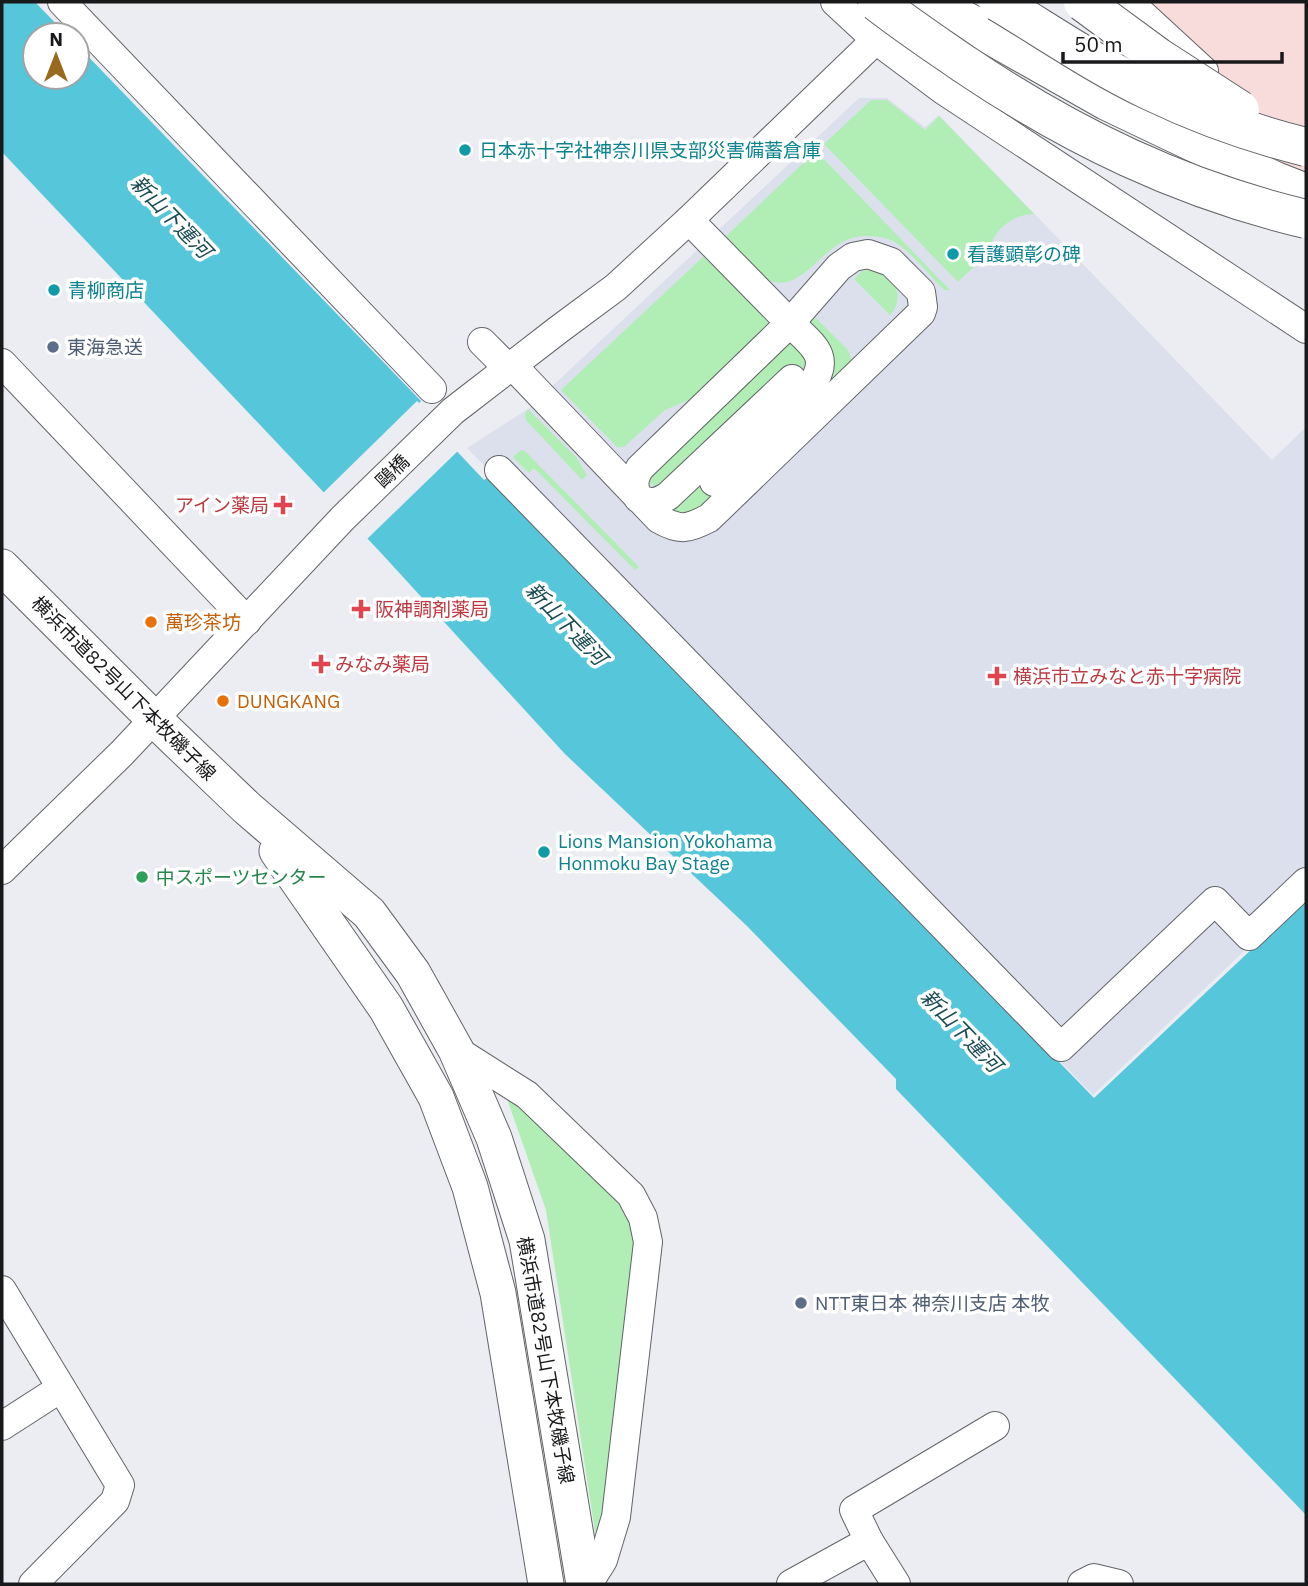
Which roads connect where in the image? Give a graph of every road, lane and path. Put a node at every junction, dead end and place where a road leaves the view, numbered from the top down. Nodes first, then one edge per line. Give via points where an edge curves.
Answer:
1 (62, 2) edge
2 (835, 2) edge
3 (877, 2) edge
4 (890, 2) edge
5 (916, 2) edge
6 (932, 2) edge
7 (998, 2) edge
8 (1083, 2) edge
9 (1129, 2) edge
10 (876, 40) junction
11 (948, 54) junction
12 (1306, 146) edge
13 (1306, 168) edge
14 (1306, 193) edge
15 (1306, 219) edge
16 (689, 220) junction
17 (790, 323) junction
18 (1306, 329) edge
19 (475, 348) dead end
20 (2, 363) edge
21 (505, 371) junction
22 (792, 379) dead end
23 (432, 389) dead end
24 (499, 470) dead end
25 (714, 482) dead end
26 (638, 498) junction
27 (2, 567) edge
28 (247, 621) junction
29 (153, 719) junction
30 (247, 808) junction
31 (2, 870) edge
32 (1306, 882) edge
33 (456, 1050) junction
34 (2, 1290) edge
35 (61, 1388) junction
36 (2, 1426) edge
37 (995, 1426) dead end
38 (869, 1541) junction
39 (33, 1584) edge
40 (546, 1584) edge
41 (586, 1584) edge
42 (791, 1584) edge
43 (896, 1584) edge
44 (1082, 1584) edge
45 (1119, 1584) edge

1 - 23 street
2 - 10 street
3 - 11 highway, bridge
4 - 11 highway, bridge
5 - 10 street, 鷗橋
6 - 14 highway via 1107,101
7 - 12 highway, bridge via 1150,91 1238,127
8 - 12 highway, bridge via 1158,57
9 - 13 street
10 - 16 street, 鷗橋
10 - 18 street via 943,90
11 - 15 highway, bridge via 1108,149 1206,190
16 - 17 street
16 - 21 street, 鷗橋 via 616,288
17 - 25 street via 819,354 819,376
17 - 26 street via 640,468 633,483
17 - 26 street via 839,267 852,257 868,254 891,262 921,292 923,300 917,318 709,518 681,528 670,525
19 - 21 street
20 - 28 street
21 - 26 street
21 - 28 street, 鷗橋 via 453,411 343,518
22 - 26 street via 668,496 653,503
24 - 32 street via 1061,1047 1214,901 1250,936
27 - 29 main road, 横浜市道82号山下本牧磯子線
28 - 29 street, 鷗橋
29 - 30 main road, 横浜市道82号山下本牧磯子線
29 - 31 street, 鷗橋
30 - 33 main road, 横浜市道82号山下本牧磯子線 via 369,913 413,973
30 - 40 main road, 横浜市道82号山下本牧磯子線 via 386,1008 436,1097 470,1187 498,1293
33 - 41 main road, 横浜市道82号山下本牧磯子線 via 494,1138 527,1241
33 - 41 street via 527,1096 631,1195 643,1218 648,1242 616,1517 603,1560
34 - 35 street
35 - 36 street
35 - 39 street via 120,1485 115,1502
37 - 38 street via 854,1510
38 - 42 street
38 - 43 street
44 - 45 street via 1094,1578

